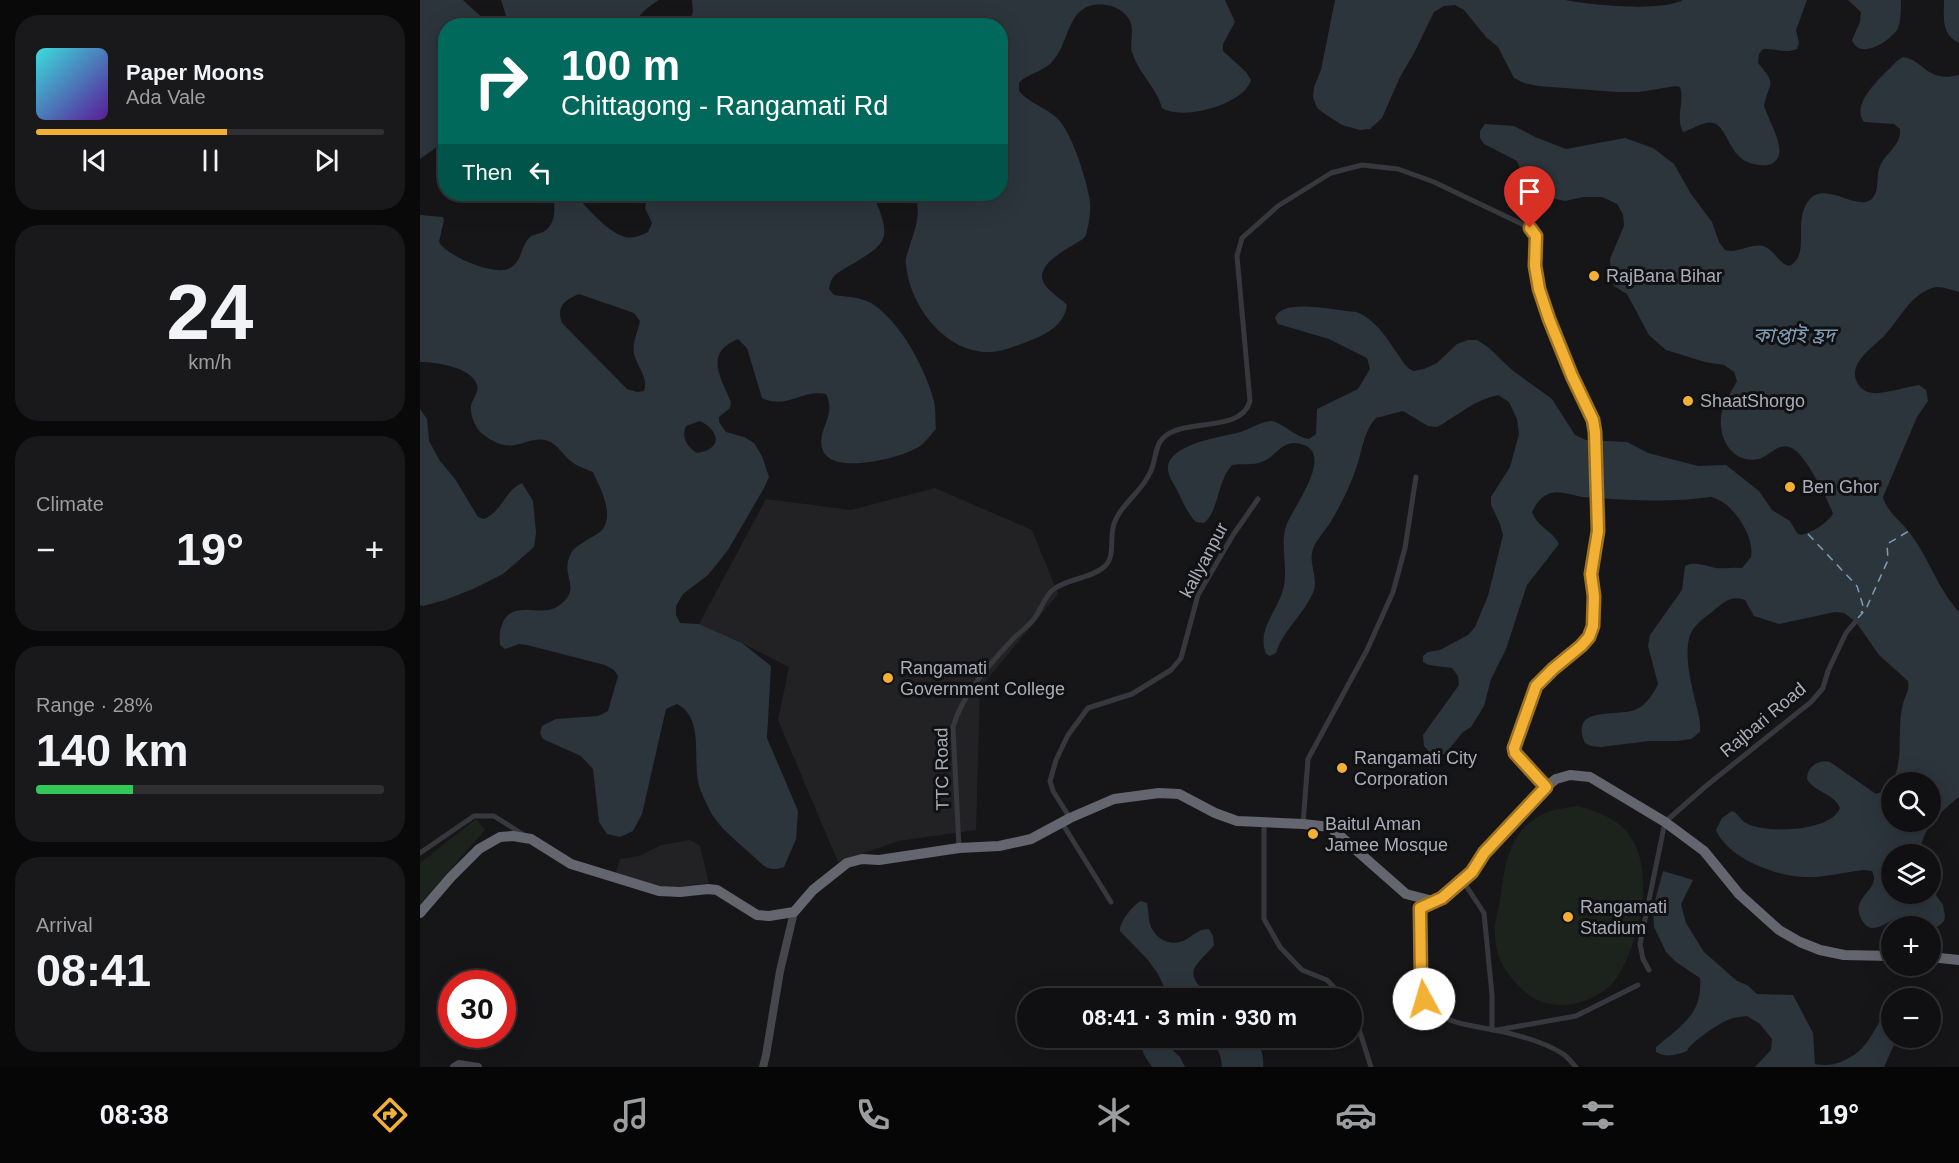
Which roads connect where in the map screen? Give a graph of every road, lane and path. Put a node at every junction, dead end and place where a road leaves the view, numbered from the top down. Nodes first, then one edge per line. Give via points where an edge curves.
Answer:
1 (1416, 477) dead end
2 (1258, 499) dead end
3 (1856, 621) dead end
4 (1546, 787) junction
5 (1066, 820) junction
6 (1665, 822) junction
7 (1264, 823) junction
8 (1303, 824) junction
9 (531, 839) junction
10 (959, 848) junction
11 (420, 853) edge
12 (1462, 880) junction
13 (1442, 898) junction
14 (1111, 902) dead end
15 (794, 912) junction
16 (420, 913) edge
17 (1881, 957) edge
18 (1941, 958) edge
19 (1959, 960) edge
20 (1649, 970) dead end
21 (1638, 985) dead end
22 (1335, 988) edge
23 (1494, 1030) junction
24 (1362, 1044) edge
25 (454, 1067) edge
26 (478, 1067) edge
27 (763, 1067) edge
28 (1371, 1067) edge
29 (1576, 1067) edge

1 - 8 street via 1405,548 1393,592 1308,759
2 - 5 street, kallyanpur via 1198,595 1181,658 1170,670 1132,694 1088,708 1068,735 1050,781
3 - 6 street, Rajbari Road via 1846,633 1823,688 1811,702
4 - 6 highway via 1570,775 1590,777
4 - 10 street, TTC Road via 1514,748 1536,686 1581,646 1593,626 1591,574 1598,531 1593,420 1539,289 1536,236 1530,228 1434,182 1398,169 1362,165 1331,173 1278,206 1242,238 1237,256 1248,409 1232,420 1167,434 1159,443 1152,469 1113,526 1110,559 1104,567 1051,591 1034,619 998,656 958,710 953,727
4 - 12 highway
5 - 7 highway via 1114,799 1159,793 1179,794 1237,821
5 - 10 highway via 1031,839
5 - 14 street, kallyanpur
6 - 17 highway via 1704,851 1739,894 1779,930 1820,950
6 - 20 street via 1640,944
7 - 8 highway
7 - 22 street via 1264,920 1280,947 1302,970 1327,980
8 - 13 highway via 1330,827 1406,894 1433,901
9 - 11 street via 494,816 474,816
9 - 15 highway via 571,864 659,891 717,890 757,915
9 - 16 highway via 500,837 479,849
10 - 15 highway via 847,863 813,890
12 - 13 highway
12 - 23 street via 1484,913
13 - 23 street via 1420,908 1424,999 1440,1015 1467,1026
15 - 27 main road
18 - 19 highway
21 - 23 street via 1576,1016
23 - 29 street via 1564,1054
24 - 28 street
25 - 26 main road

